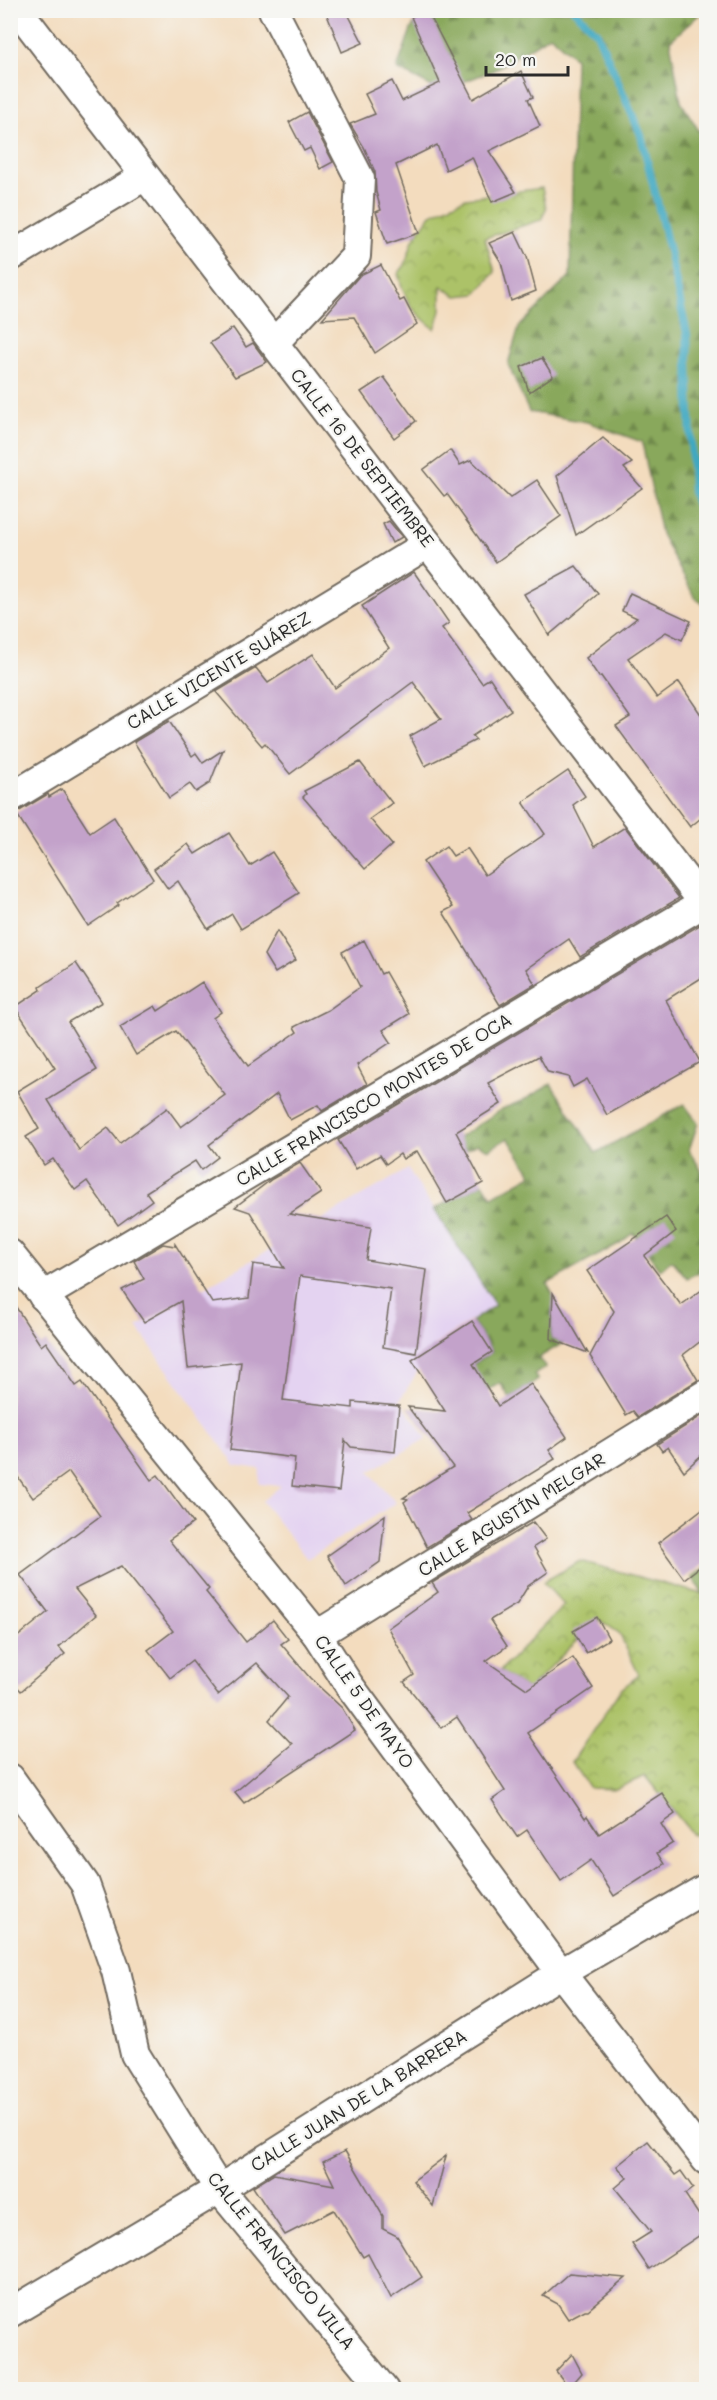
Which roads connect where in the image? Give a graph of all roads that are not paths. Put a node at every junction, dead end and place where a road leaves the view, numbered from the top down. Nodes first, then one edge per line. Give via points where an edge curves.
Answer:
1 (18, 10) edge
2 (273, 10) edge
3 (145, 176) junction
4 (10, 257) edge
5 (274, 343) junction
6 (428, 544) junction
7 (10, 798) edge
8 (705, 905) edge
9 (10, 1254) edge
10 (43, 1296) junction
11 (706, 1394) edge
12 (317, 1635) junction
13 (10, 1778) edge
14 (706, 1888) edge
15 (561, 1973) junction
16 (706, 2160) edge
17 (219, 2189) junction
18 (10, 2313) edge
19 (384, 2390) edge

1 - 3 street, CALLE 16 DE SEPTIEMBRE
2 - 5 street via 360,179 356,256
3 - 4 street
3 - 5 street, CALLE 16 DE SEPTIEMBRE
5 - 6 street, CALLE 16 DE SEPTIEMBRE
6 - 7 street, CALLE VICENTE SUÁREZ
6 - 8 street, CALLE 16 DE SEPTIEMBRE
8 - 10 street, CALLE FRANCISCO MONTES DE OCA
9 - 10 street, CALLE 5 DE MAYO
10 - 12 street, CALLE 5 DE MAYO
11 - 12 street, CALLE AGUSTÍN MELGAR
12 - 15 street, CALLE 5 DE MAYO via 349,1685
13 - 17 street, CALLE FRANCISCO VILLA via 85,1884 116,1971 135,2054
14 - 15 street, CALLE JUAN DE LA BARRERA
15 - 16 street, CALLE 5 DE MAYO
15 - 17 street, CALLE JUAN DE LA BARRERA
17 - 18 street, CALLE JUAN DE LA BARRERA
17 - 19 street, CALLE FRANCISCO VILLA

